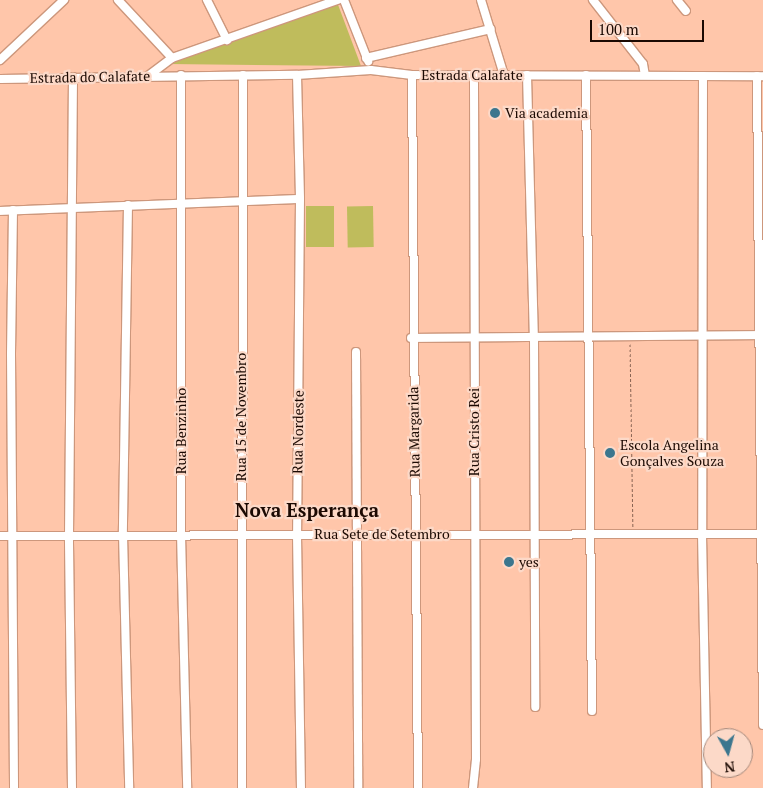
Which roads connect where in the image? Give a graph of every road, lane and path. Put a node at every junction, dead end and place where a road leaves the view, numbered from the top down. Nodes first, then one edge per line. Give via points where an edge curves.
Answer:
1 (64, 0) edge
2 (118, 0) edge
3 (207, 0) edge
4 (338, 0) edge
5 (344, 0) edge
6 (481, 0) edge
7 (593, 0) edge
8 (677, 0) edge
9 (686, 11) dead end
10 (491, 29) junction
11 (226, 40) junction
12 (172, 58) junction
13 (366, 58) junction
14 (0, 60) edge
15 (371, 70) junction
16 (181, 75) junction
17 (243, 75) junction
18 (297, 75) junction
19 (412, 75) junction
20 (474, 75) junction
21 (504, 75) junction
22 (527, 75) junction
23 (586, 75) junction
24 (148, 76) junction
25 (645, 76) junction
26 (703, 76) junction
27 (760, 76) edge
28 (73, 78) junction
29 (0, 79) edge
30 (300, 199) junction
31 (242, 200) junction
32 (181, 202) junction
33 (128, 205) junction
34 (71, 207) junction
35 (13, 210) junction
36 (0, 211) edge
37 (701, 335) junction
38 (760, 335) edge
39 (588, 336) junction
40 (630, 336) junction
41 (474, 337) junction
42 (534, 337) junction
43 (412, 338) junction
44 (356, 352) dead end
45 (588, 532) junction
46 (475, 533) junction
47 (532, 533) junction
48 (633, 533) junction
49 (124, 534) junction
50 (181, 534) junction
51 (297, 534) junction
52 (702, 534) junction
53 (762, 534) edge
54 (69, 535) junction
55 (241, 535) junction
56 (356, 535) junction
57 (416, 535) junction
58 (0, 536) edge
59 (12, 536) junction
60 (535, 707) dead end
61 (592, 710) dead end
62 (763, 725) edge
63 (14, 788) edge
64 (72, 788) edge
65 (129, 788) edge
66 (187, 788) edge
67 (242, 788) edge
68 (301, 788) edge
69 (358, 788) edge
70 (418, 788) edge
71 (473, 788) edge
72 (707, 788) edge

1 - 14 street
2 - 12 street
3 - 11 street
4 - 11 street
5 - 13 street
6 - 10 street
7 - 25 street via 643,64
8 - 9 street
10 - 13 street
10 - 21 street
11 - 12 street
12 - 24 street
13 - 15 street
15 - 18 street, Estrada Calafate
15 - 19 street, Estrada Calafate
16 - 17 street, Estrada Calafate
16 - 24 street, Estrada do Calafate
16 - 32 street, Rua Benzinho
17 - 18 street, Estrada Calafate
17 - 31 street, Rua 15 de Novembro
18 - 30 street, Rua Nordeste
19 - 20 street, Estrada Calafate
19 - 43 street, Rua Margarida
20 - 21 street, Estrada Calafate
20 - 41 street, Rua Cristo Rei
21 - 22 street, Estrada Calafate
22 - 23 street, Estrada Calafate
22 - 42 street
23 - 25 street, Estrada Calafate
23 - 39 street
24 - 28 street, Estrada do Calafate
25 - 26 street, Estrada Calafate
26 - 27 street, Estrada Calafate
26 - 37 street
27 - 38 street
28 - 29 street, Estrada do Calafate
28 - 34 street
30 - 31 street
30 - 51 street, Rua Nordeste
31 - 32 street
31 - 55 street, Rua 15 de Novembro
32 - 33 street
32 - 50 street, Rua Benzinho
33 - 34 street
33 - 49 street
34 - 35 street
34 - 54 street
35 - 36 street
35 - 59 street
37 - 38 street
37 - 40 street
37 - 52 street
38 - 53 street
39 - 40 street
39 - 42 street
39 - 45 street
40 - 48 path
41 - 42 street
41 - 43 street
41 - 46 street, Rua Cristo Rei
42 - 47 street
43 - 57 street, Rua Margarida
44 - 56 street
45 - 47 street, Rua Sete de Setembro
45 - 48 street, Rua Sete de Setembro
45 - 61 street
46 - 47 street, Rua Sete de Setembro
46 - 57 street, Rua Sete de Setembro
46 - 71 street, Rua Cristo Rei via 476,759
47 - 60 street
48 - 52 street, Rua Sete de Setembro
49 - 50 street, Rua Sete de Setembro
49 - 54 street, Rua Sete de Setembro
49 - 65 street
50 - 55 street, Rua Sete de Setembro
50 - 66 street, Rua Benzinho
51 - 55 street, Rua Sete de Setembro
51 - 56 street, Rua Sete de Setembro
51 - 68 street, Rua Nordeste
52 - 53 street, Rua Sete de Setembro
52 - 72 street
53 - 62 street
54 - 59 street, Rua Sete de Setembro
54 - 64 street
55 - 67 street, Rua 15 de Novembro
56 - 57 street, Rua Sete de Setembro
56 - 69 street
57 - 70 street, Rua Margarida
58 - 59 street, Rua Sete de Setembro
59 - 63 street

